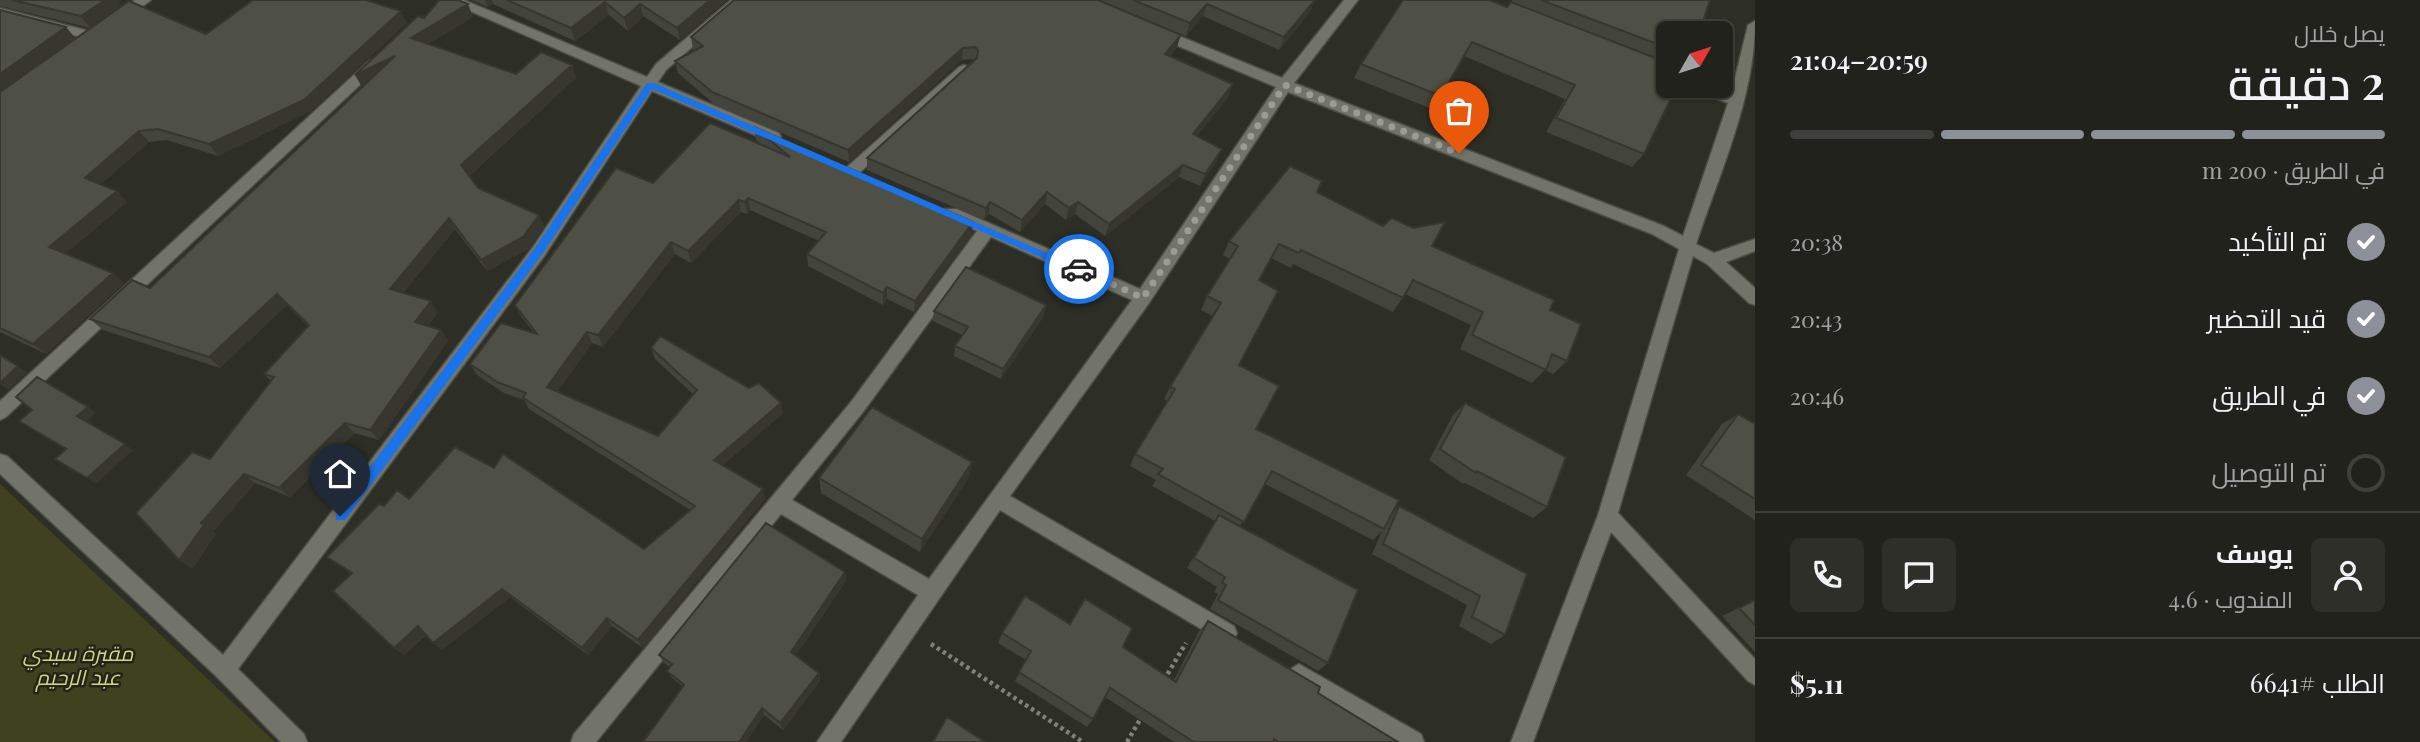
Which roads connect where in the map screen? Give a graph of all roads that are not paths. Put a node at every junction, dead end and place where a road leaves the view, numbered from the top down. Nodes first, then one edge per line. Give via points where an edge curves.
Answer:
1 (144, 0) edge
2 (452, 0) edge
3 (738, 0) edge
4 (1352, 0) edge
5 (0, 12) edge
6 (1755, 25) edge
7 (1144, 27) edge
8 (383, 56) edge
9 (969, 65) edge
10 (651, 85) junction
11 (1285, 85) junction
12 (1728, 98) edge
13 (1736, 101) junction
14 (789, 144) edge
15 (852, 171) edge
16 (939, 208) edge
17 (989, 229) junction
18 (1688, 245) junction
19 (1755, 245) edge
20 (1713, 260) junction
21 (1143, 298) junction
22 (1755, 298) edge
23 (0, 412) edge
24 (0, 462) edge
25 (997, 498) junction
26 (779, 502) junction
27 (1608, 515) junction
28 (931, 591) junction
29 (1248, 645) edge
30 (1283, 666) edge
31 (224, 670) junction
32 (1755, 674) edge
33 (296, 742) edge
34 (582, 742) edge
35 (828, 742) edge
36 (1413, 742) edge
37 (1522, 742) edge

1 - 5 street via 86,40
2 - 10 street
3 - 10 street via 669,57
4 - 11 street
6 - 13 street
7 - 11 street
8 - 23 street
9 - 15 street
10 - 14 street
10 - 31 street via 539,251
11 - 18 street
11 - 21 street
12 - 13 street
13 - 18 street
16 - 17 street
17 - 21 street
17 - 26 street via 857,407
18 - 20 street
18 - 27 street
19 - 20 street
20 - 22 street
21 - 25 street
24 - 31 street
25 - 28 street
25 - 29 street
26 - 28 street
26 - 34 street
27 - 32 street
27 - 37 street
28 - 35 street
30 - 36 street
31 - 33 street

